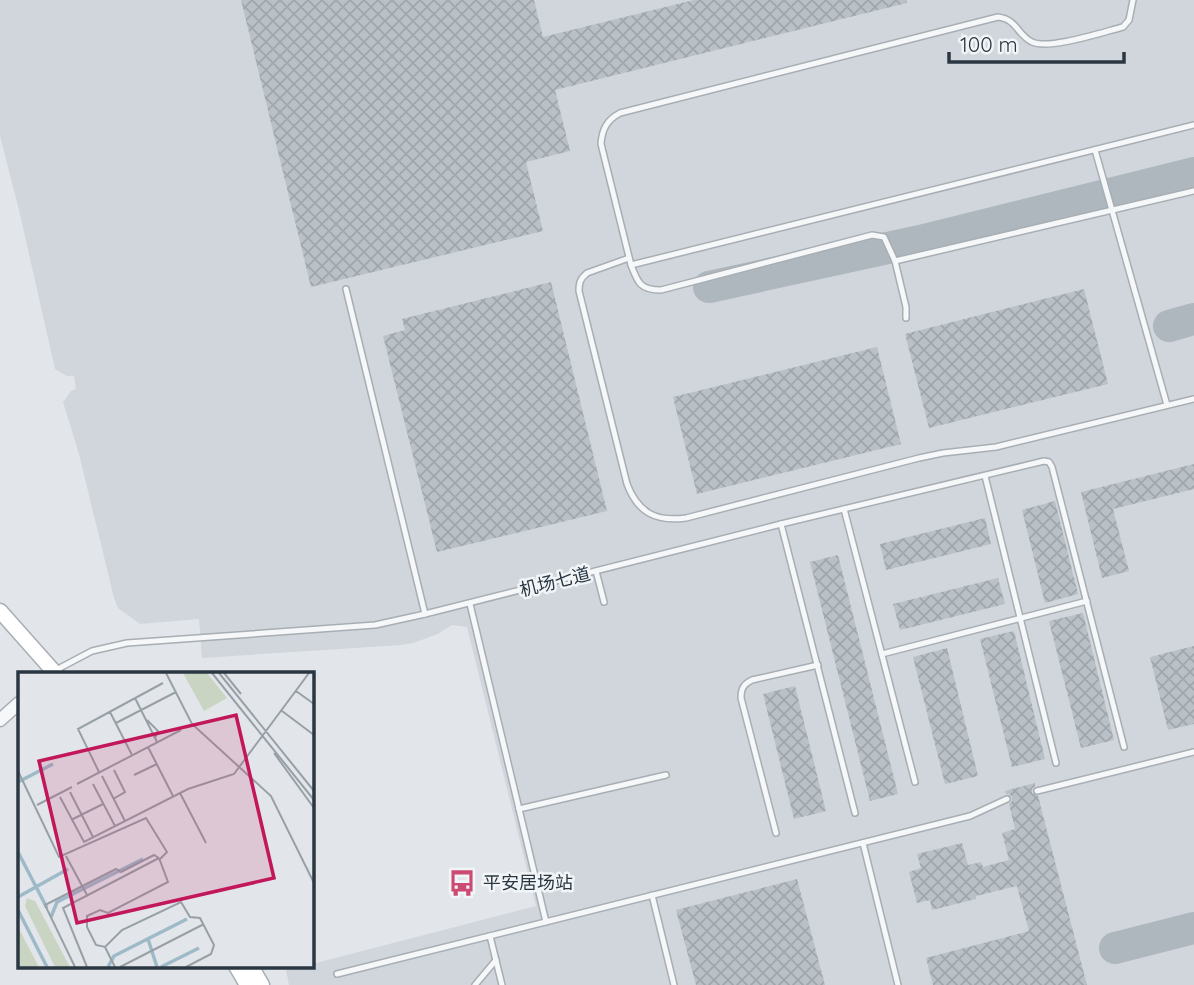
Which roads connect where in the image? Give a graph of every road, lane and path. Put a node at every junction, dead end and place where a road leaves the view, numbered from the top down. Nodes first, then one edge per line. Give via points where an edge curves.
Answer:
1 (1133, 0) edge
2 (1194, 125) edge
3 (1095, 150) junction
4 (1194, 191) edge
5 (1112, 210) junction
6 (629, 258) junction
7 (895, 261) junction
8 (631, 265) junction
9 (346, 289) dead end
10 (906, 318) dead end
11 (1194, 399) edge
12 (1167, 405) junction
13 (985, 476) junction
14 (844, 509) junction
15 (781, 524) junction
16 (596, 571) junction
17 (1087, 601) junction
18 (604, 602) dead end
19 (470, 604) junction
20 (0, 611) edge
21 (425, 614) junction
22 (1020, 619) junction
23 (882, 654) junction
24 (818, 666) junction
25 (53, 672) edge
26 (56, 672) edge
27 (18, 704) edge
28 (0, 720) edge
29 (1124, 747) dead end
30 (1194, 752) edge
31 (1056, 763) dead end
32 (666, 775) dead end
33 (915, 782) dead end
34 (1037, 791) dead end
35 (1007, 799) dead end
36 (519, 808) junction
37 (855, 813) dead end
38 (776, 833) dead end
39 (863, 843) junction
40 (652, 895) junction
41 (547, 922) junction
42 (490, 936) junction
43 (496, 960) junction
44 (237, 968) edge
45 (252, 968) edge
46 (337, 974) dead end
47 (247, 985) edge
48 (262, 985) edge
49 (475, 985) edge
50 (502, 985) edge
51 (674, 985) edge
52 (898, 985) edge

1 - 6 lane via 1123,27 1050,44 1030,41 1010,20 998,17 620,113 605,127 601,144
2 - 3 lane
3 - 5 lane
3 - 8 lane
4 - 5 lane
5 - 7 lane
5 - 12 lane
6 - 8 lane
6 - 12 lane via 587,273 579,291 627,484 637,504 654,516 686,518 919,458 996,447
7 - 8 lane via 884,237 872,235 661,290 642,287
7 - 10 lane
9 - 21 lane
11 - 12 lane
13 - 14 lane, 机场七道
13 - 17 lane, 机场七道 via 1049,462
13 - 22 lane
14 - 15 lane, 机场七道
14 - 23 lane
15 - 16 lane, 机场七道
15 - 24 lane
16 - 18 lane
16 - 19 lane, 机场七道
17 - 22 lane
17 - 29 lane
19 - 21 lane, 机场七道
19 - 36 lane
20 - 25 main road
21 - 26 lane, 机场七道 via 375,625 127,643 92,650
22 - 23 lane
22 - 31 lane
23 - 33 lane
24 - 37 lane
24 - 38 lane via 752,680 744,683 741,691
27 - 28 street
30 - 34 lane
32 - 36 lane
35 - 39 lane via 970,816
36 - 41 lane
39 - 40 lane
39 - 52 lane
40 - 41 lane
40 - 51 lane
41 - 42 lane
42 - 43 lane
42 - 46 lane
43 - 49 lane
43 - 50 lane
44 - 47 main road
45 - 48 main road

